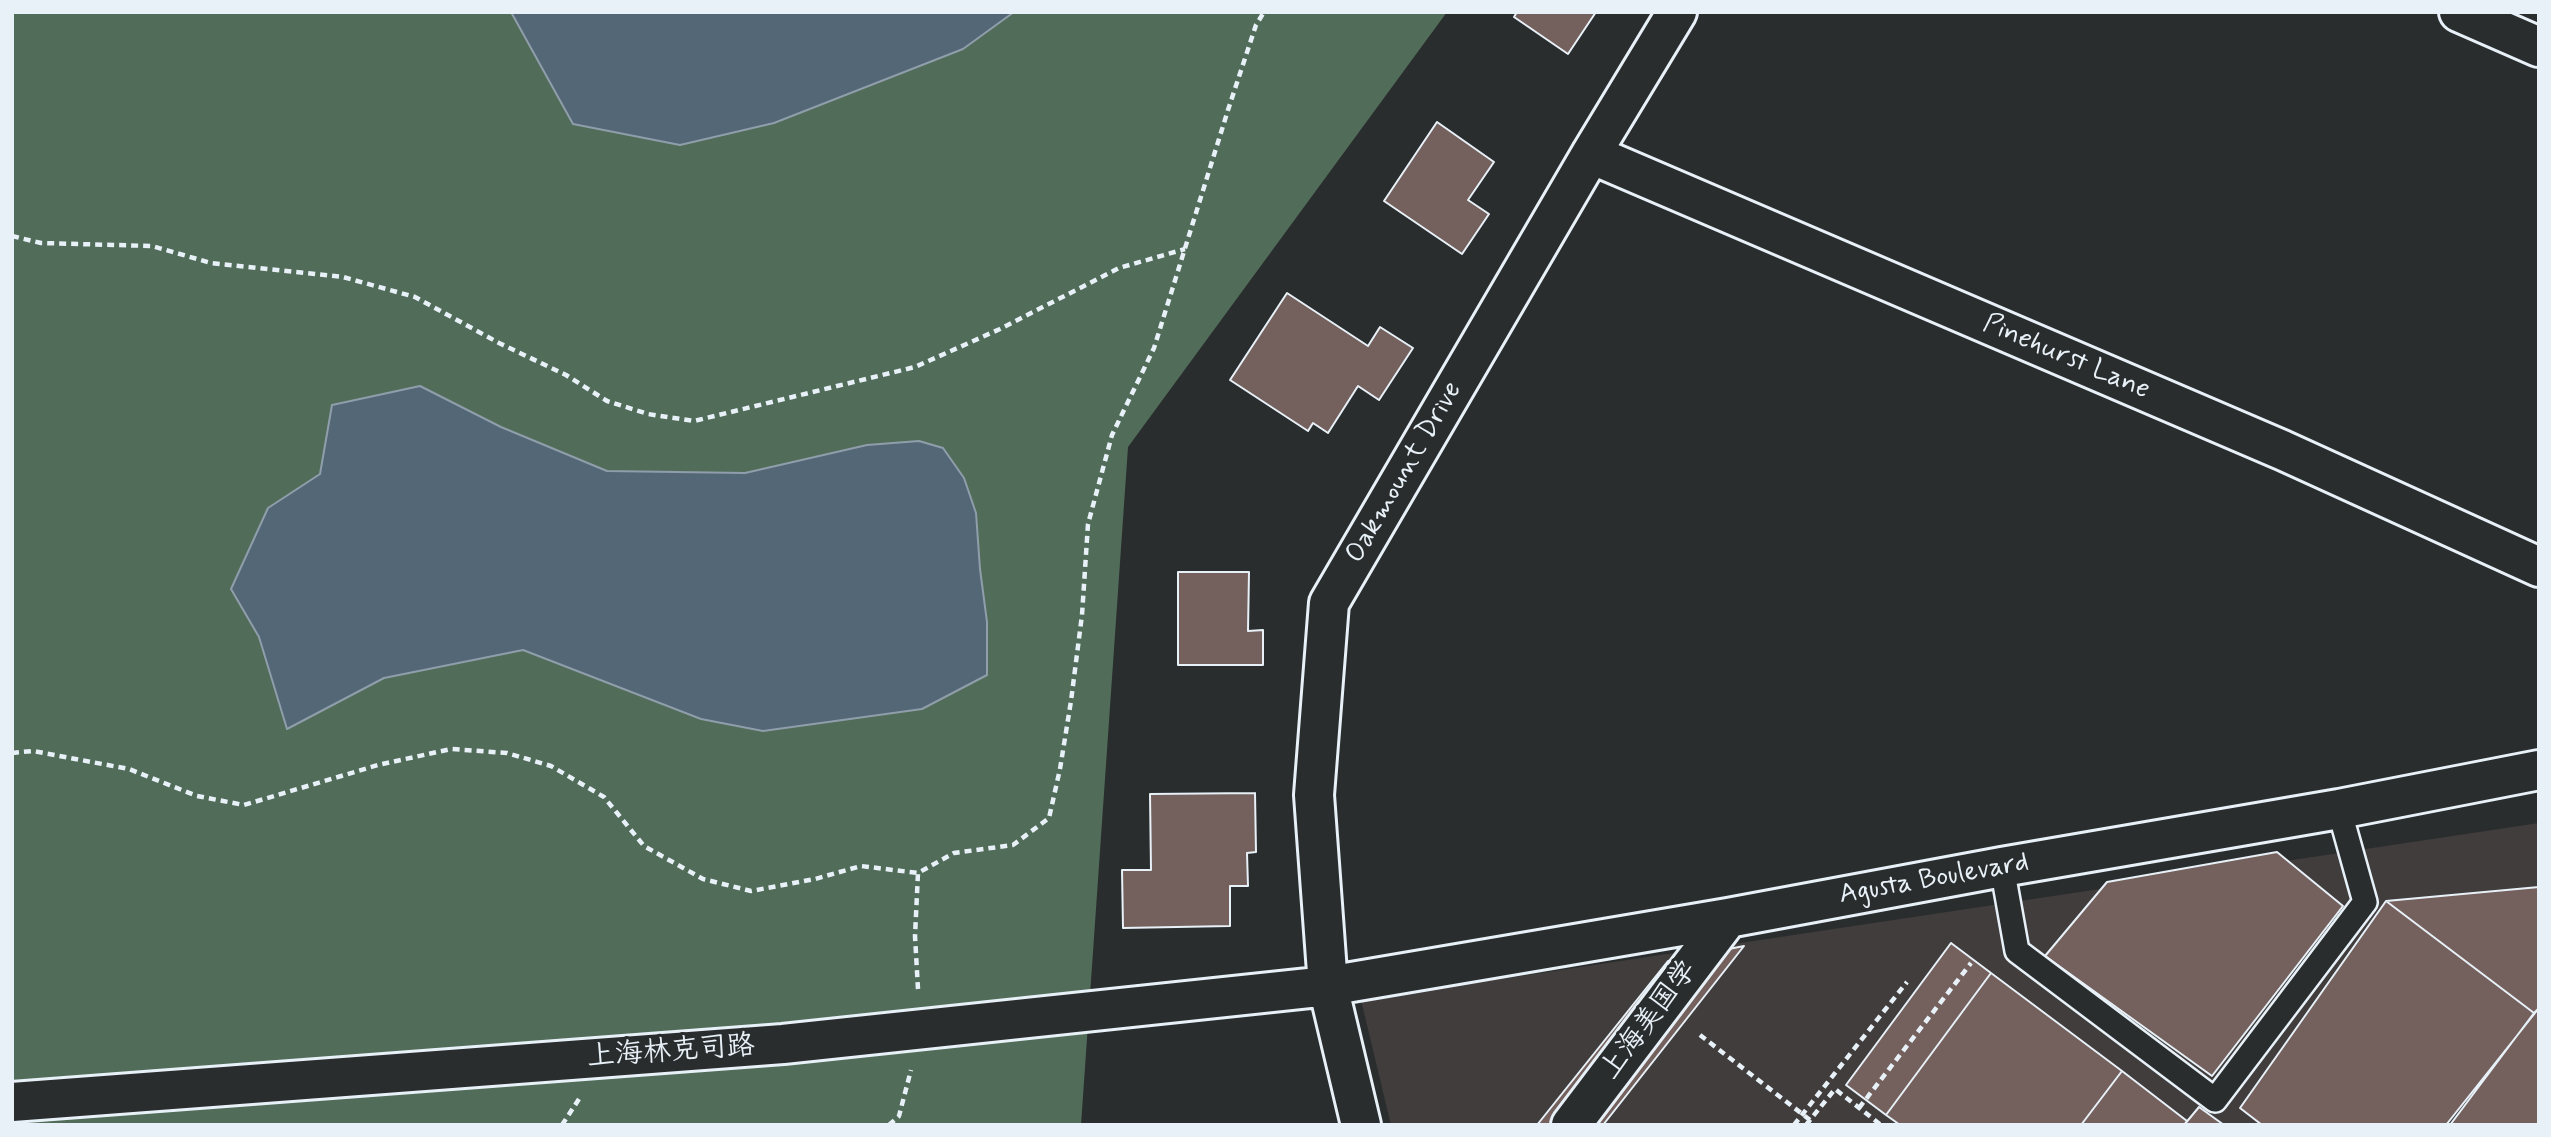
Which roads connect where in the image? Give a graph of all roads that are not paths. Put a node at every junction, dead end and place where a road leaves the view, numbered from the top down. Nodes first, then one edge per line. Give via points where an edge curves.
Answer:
1 (1677, 12) edge
2 (2459, 12) edge
3 (2539, 47) edge
4 (1591, 154) junction
5 (2539, 567) edge
6 (2539, 770) edge
7 (2339, 809) junction
8 (2002, 867) junction
9 (1728, 918) junction
10 (1328, 986) junction
11 (12, 1102) edge
12 (1361, 1125) edge
13 (1571, 1125) edge

1 - 4 street, Oakmount Drive
2 - 3 street
4 - 5 street, Pinehurst Lane via 2281,450
4 - 10 street, Oakmount Drive via 1329,603 1314,795
6 - 7 street, Agusta Boulevard
7 - 8 street, Agusta Boulevard
7 - 8 lane via 2365,902 2215,1100 2017,951
8 - 9 street, Agusta Boulevard
9 - 10 street, Agusta Boulevard
9 - 13 street, 上海美国学
10 - 11 street, 上海林克司路 via 783,1044
10 - 12 street, Oakmount Drive

